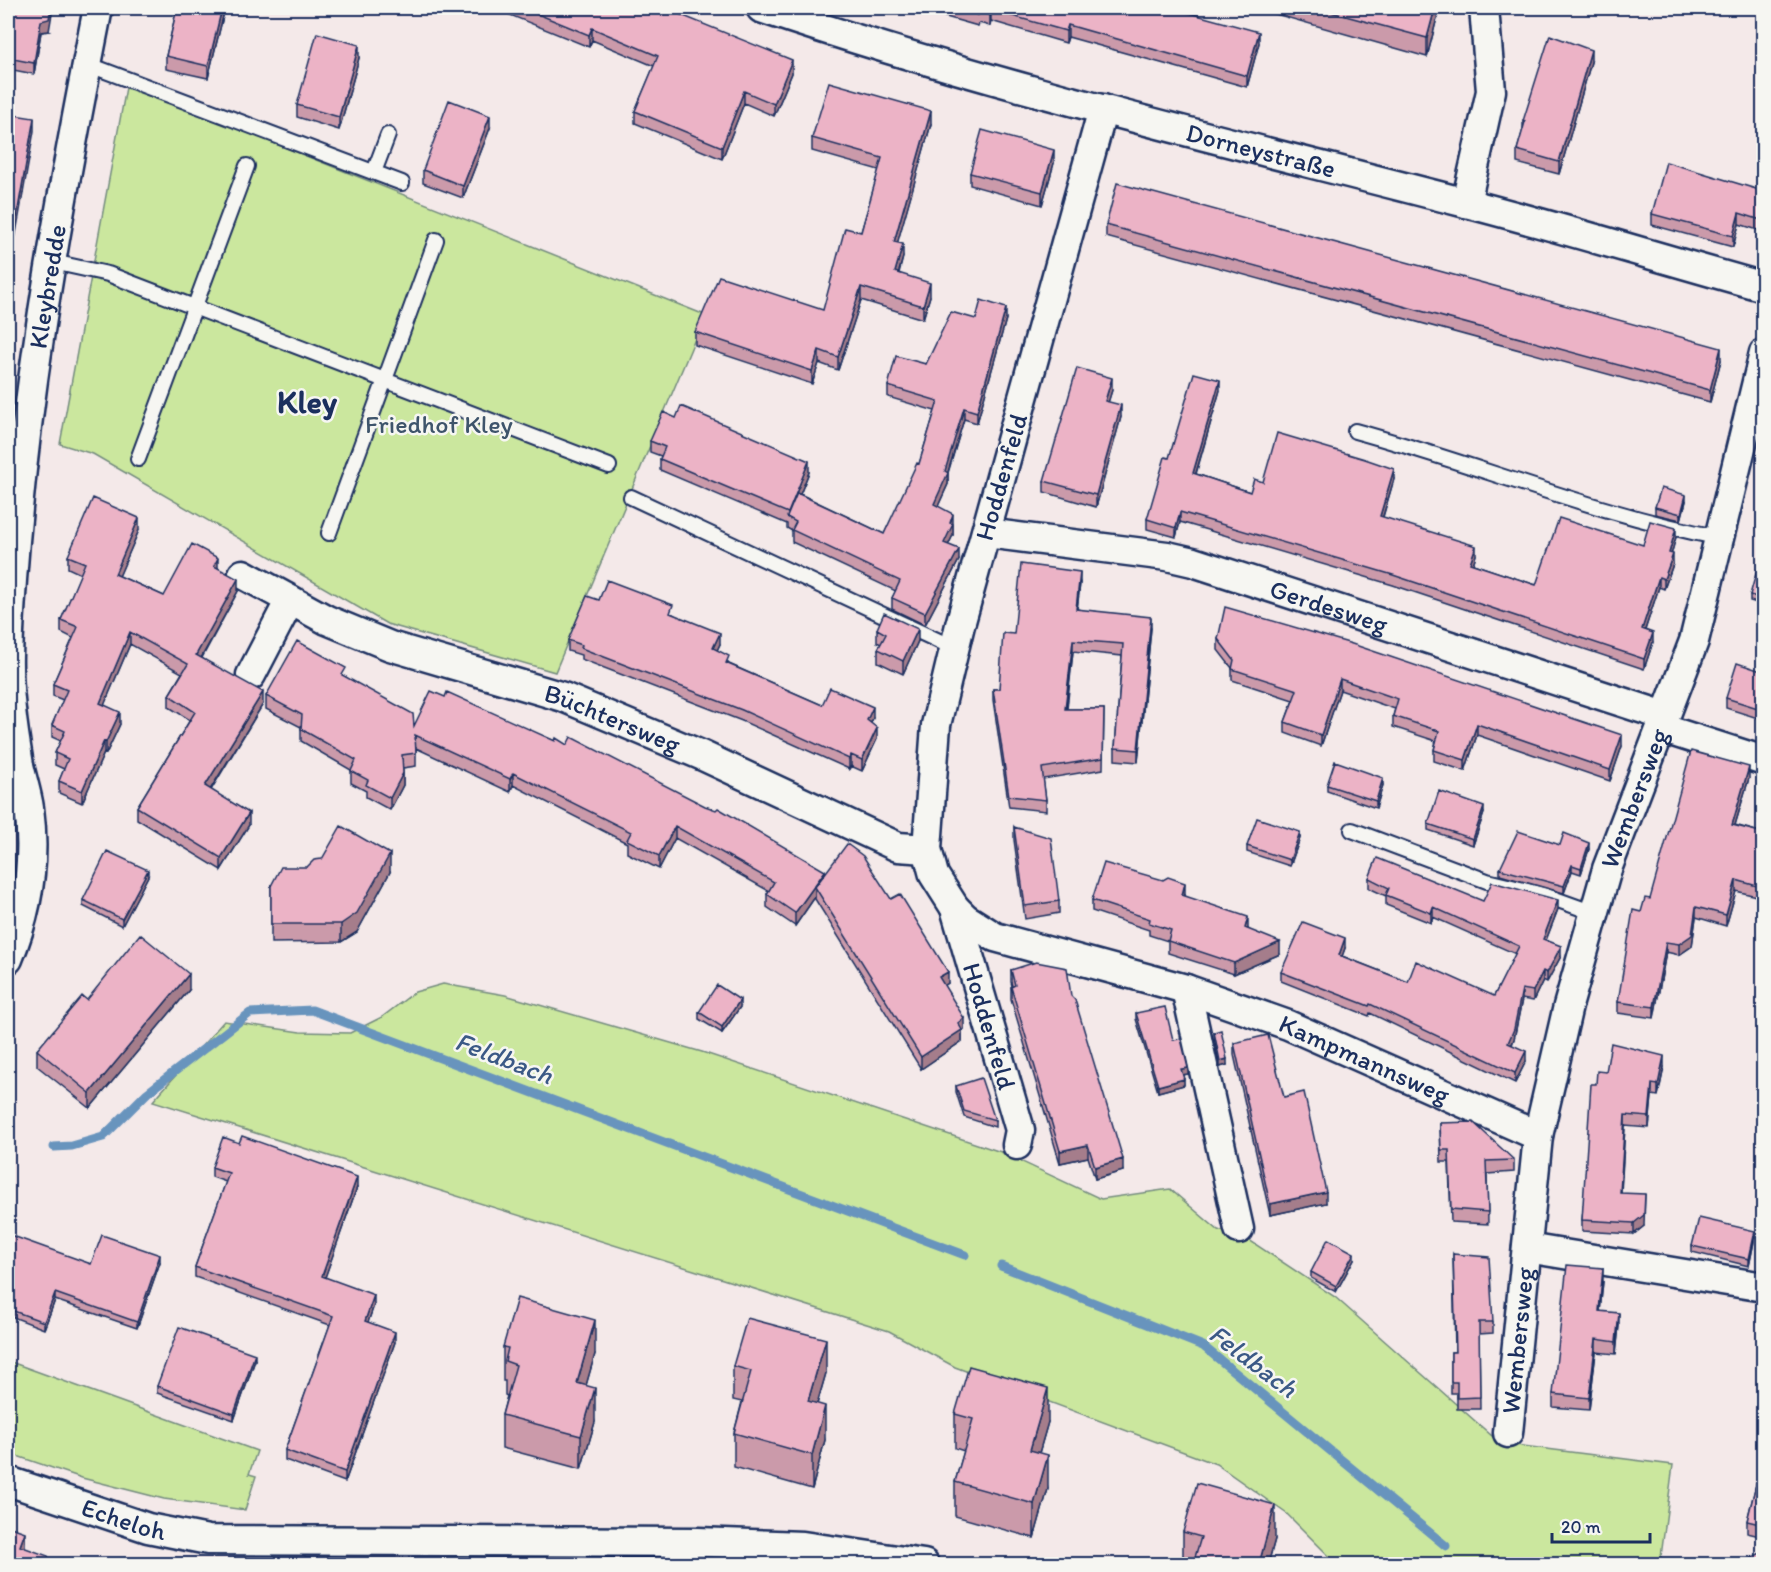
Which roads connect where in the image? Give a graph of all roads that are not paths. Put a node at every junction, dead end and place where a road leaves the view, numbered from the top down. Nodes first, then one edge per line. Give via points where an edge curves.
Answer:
1 (98, 8) edge
2 (761, 8) edge
3 (1484, 8) edge
4 (87, 64) junction
5 (1103, 109) junction
6 (388, 135) dead end
7 (247, 166) dead end
8 (374, 172) junction
9 (402, 183) dead end
10 (1466, 202) junction
11 (436, 240) dead end
12 (53, 262) junction
13 (1764, 287) edge
14 (195, 307) junction
15 (1764, 353) edge
16 (384, 379) junction
17 (18, 400) edge
18 (1355, 431) dead end
19 (138, 459) dead end
20 (609, 466) dead end
21 (631, 497) dead end
22 (329, 533) dead end
23 (986, 533) junction
24 (1721, 538) junction
25 (243, 574) dead end
26 (290, 600) junction
27 (954, 648) junction
28 (250, 675) dead end
29 (1663, 722) junction
30 (1764, 761) edge
31 (1352, 830) dead end
32 (927, 849) junction
33 (955, 908) junction
34 (1594, 913) junction
35 (8, 959) edge
36 (1186, 989) junction
37 (1538, 1136) junction
38 (1017, 1145) dead end
39 (1239, 1229) dead end
40 (1527, 1248) junction
41 (1764, 1287) edge
42 (1508, 1432) dead end
43 (8, 1481) edge
44 (924, 1564) edge

1 - 4 street, Kleybredde
2 - 5 street, Dorneystraße via 870,44
3 - 10 street via 1491,91
4 - 8 lane
4 - 12 street, Kleybredde
5 - 10 street, Dorneystraße
5 - 23 street, Hoddenfeld
6 - 8 lane
7 - 14 lane
8 - 9 lane
10 - 13 street, Dorneystraße
11 - 16 lane
12 - 14 lane via 108,274
12 - 17 street, Kleybredde
14 - 16 lane
14 - 19 lane
15 - 24 street, Wembersweg
16 - 20 lane
16 - 22 lane
17 - 35 street, Kleybredde via 8,657 32,845 24,914
18 - 24 lane via 1664,527
21 - 27 lane
23 - 27 street, Hoddenfeld
23 - 29 street, Gerdesweg via 1193,562
24 - 29 street, Wembersweg via 1694,641
25 - 26 street, Büchtersweg
26 - 28 street
26 - 32 street, Büchtersweg via 390,646 563,697 701,755 898,847
27 - 32 street, Hoddenfeld via 936,725
29 - 30 street, Gerdesweg
29 - 34 street, Wembersweg
31 - 34 lane via 1487,881
32 - 33 street, Kampmannsweg via 934,875
33 - 36 street, Kampmannsweg via 995,937
33 - 38 street, Hoddenfeld via 1020,1130
34 - 37 street, Wembersweg
36 - 37 street, Kampmannsweg via 1288,1025
36 - 39 street
37 - 40 street, Wembersweg
40 - 41 street, Wembersweg
40 - 42 street, Wembersweg
43 - 44 street, Echeloh via 148,1528 208,1540 721,1543 803,1546

